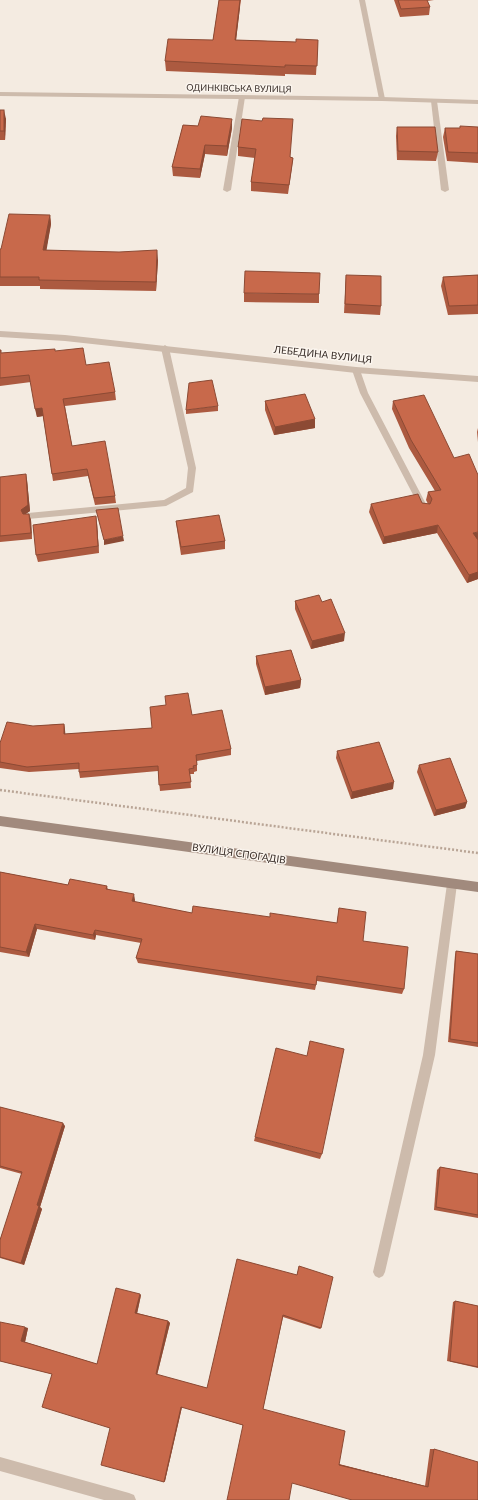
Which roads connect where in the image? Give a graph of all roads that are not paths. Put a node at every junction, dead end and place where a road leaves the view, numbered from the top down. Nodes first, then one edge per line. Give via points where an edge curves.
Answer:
1 (362, 0) edge
2 (0, 94) edge
3 (242, 97) junction
4 (382, 99) junction
5 (434, 101) junction
6 (478, 102) edge
7 (227, 190) dead end
8 (445, 190) dead end
9 (0, 334) edge
10 (166, 348) junction
11 (356, 370) junction
12 (478, 379) edge
13 (425, 508) edge
14 (28, 516) edge
15 (0, 821) edge
16 (452, 884) junction
17 (478, 887) edge
18 (379, 1272) dead end
19 (0, 1464) edge
20 (129, 1500) edge

1 - 4 street
2 - 3 street, ОДИНКІВСЬКА ВУЛИЦЯ
3 - 4 street, ОДИНКІВСЬКА ВУЛИЦЯ
3 - 7 street
4 - 5 street, ОДИНКІВСЬКА ВУЛИЦЯ
5 - 6 street, ОДИНКІВСЬКА ВУЛИЦЯ
5 - 8 street
9 - 10 street, ЛЕБЕДИНА ВУЛИЦЯ
10 - 11 street, ЛЕБЕДИНА ВУЛИЦЯ
10 - 14 street via 192,468 190,490 166,503
11 - 12 street, ЛЕБЕДИНА ВУЛИЦЯ
11 - 13 street via 364,393
15 - 16 main road, ВУЛИЦЯ СПОГАДІВ
16 - 17 main road, ВУЛИЦЯ СПОГАДІВ
16 - 18 street via 429,1055
19 - 20 street

